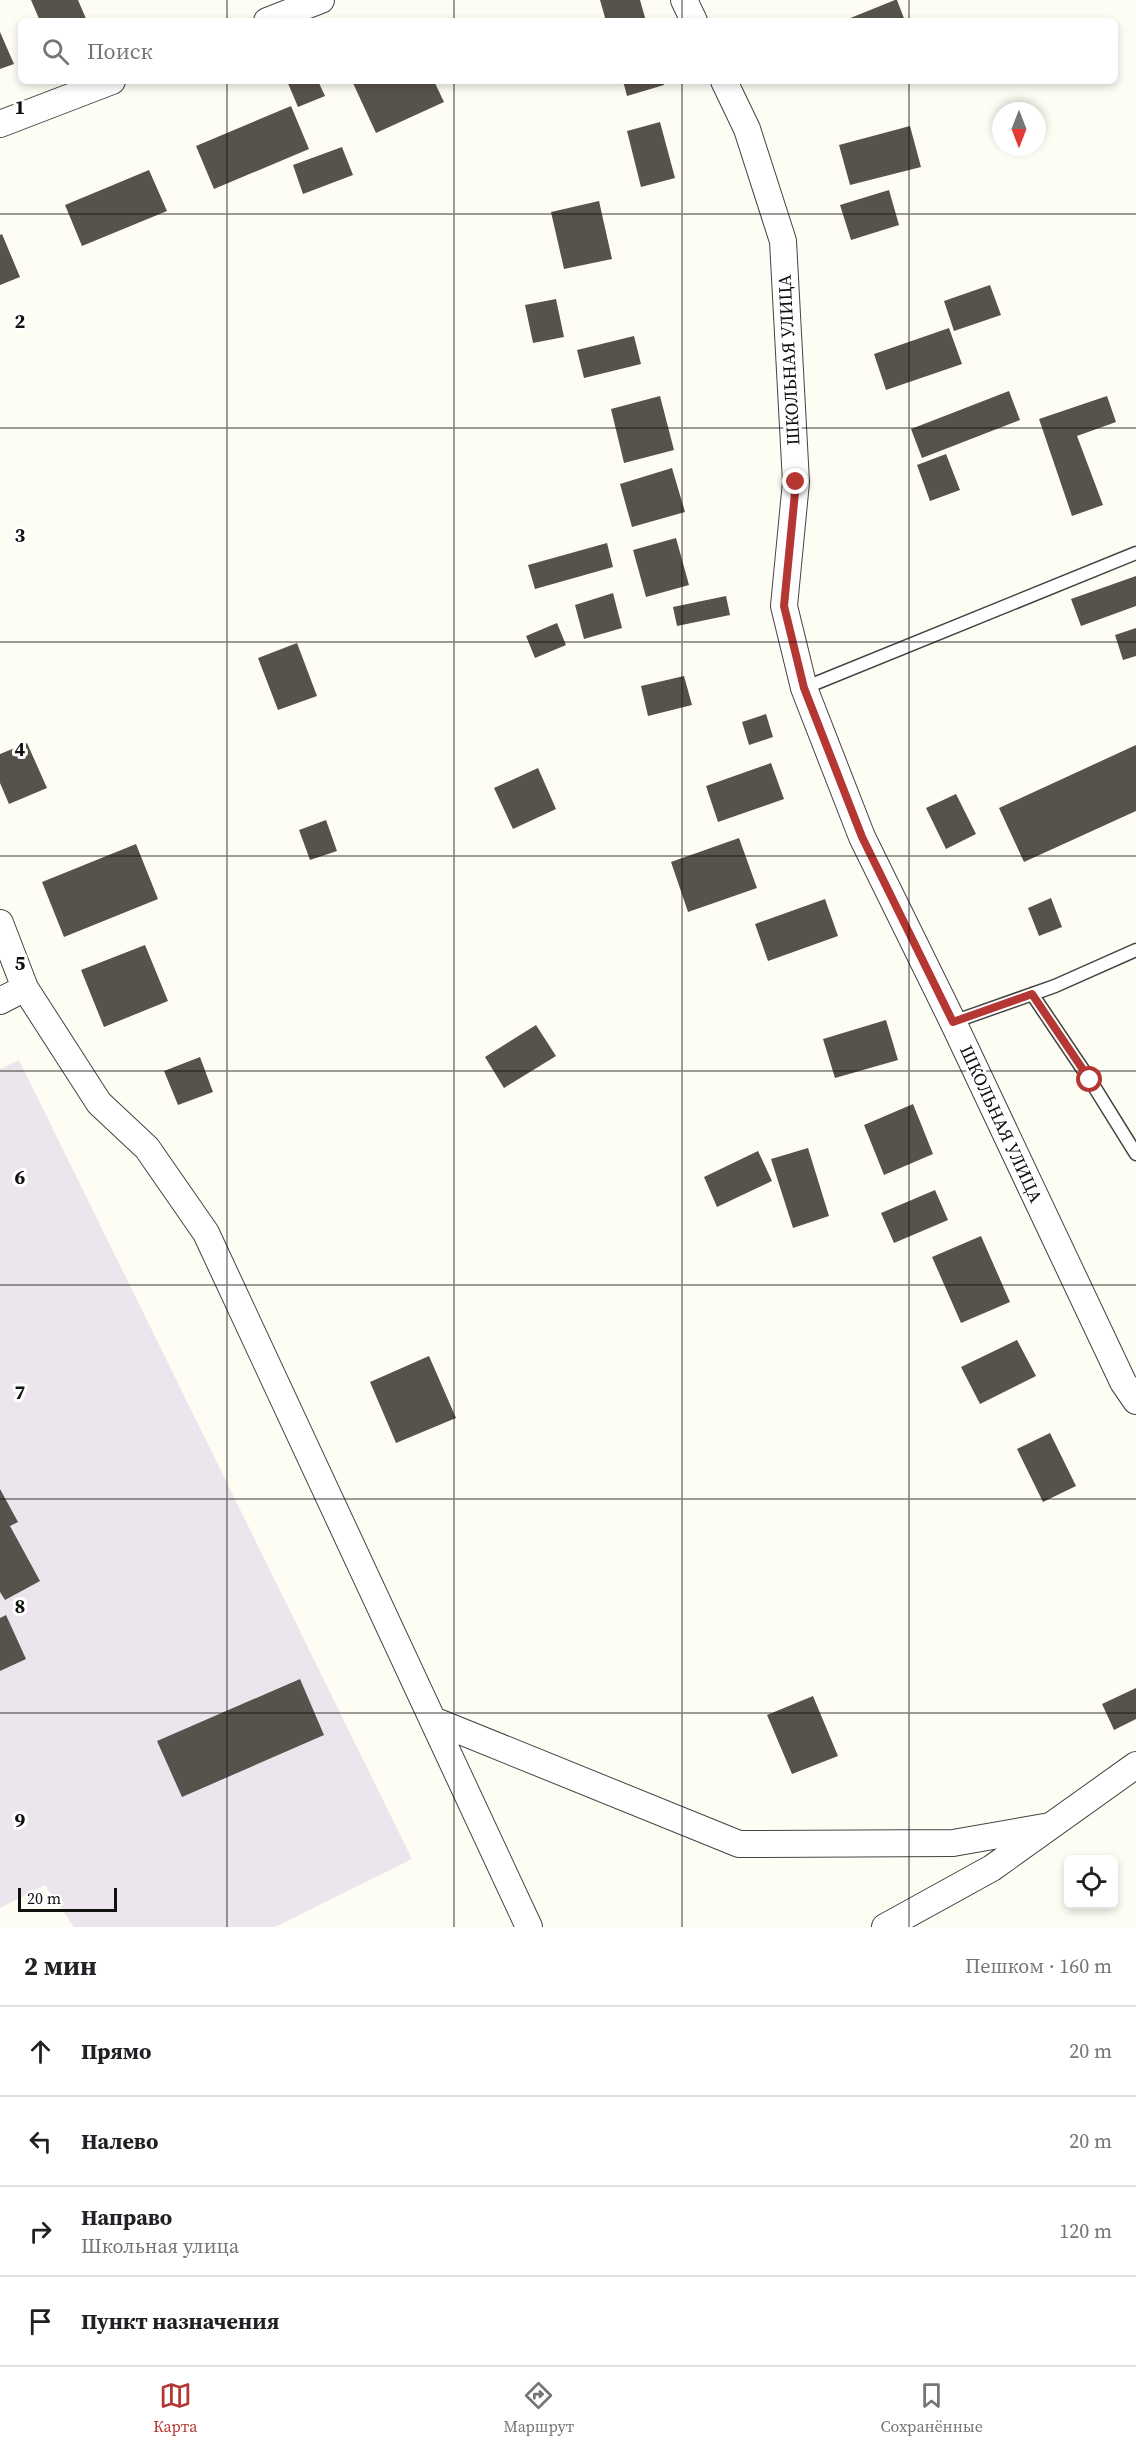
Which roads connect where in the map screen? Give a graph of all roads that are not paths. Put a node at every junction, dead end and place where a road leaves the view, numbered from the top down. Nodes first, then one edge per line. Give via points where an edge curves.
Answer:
1 (321, 0) edge
2 (684, 0) edge
3 (275, 18) edge
4 (693, 18) edge
5 (104, 84) edge
6 (725, 84) edge
7 (0, 124) edge
8 (1136, 553) edge
9 (804, 688) junction
10 (0, 923) edge
11 (1136, 950) edge
12 (25, 988) junction
13 (1032, 994) junction
14 (0, 1001) edge
15 (953, 1022) junction
16 (1136, 1154) edge
17 (1136, 1401) edge
18 (432, 1720) junction
19 (1136, 1765) edge
20 (1050, 1826) junction
21 (529, 1927) edge
22 (885, 1927) edge

1 - 3 street
2 - 4 street
5 - 7 street
6 - 9 street, ШКОЛЬНАЯ УЛИЦА via 747,129 783,241 796,482 784,606
8 - 9 lane
9 - 15 street, ШКОЛЬНАЯ УЛИЦА via 862,837
10 - 12 street
11 - 13 lane
12 - 14 street
12 - 18 street via 99,1103 147,1148 206,1233
13 - 15 lane
13 - 16 lane
15 - 17 street, ШКОЛЬНАЯ УЛИЦА via 1123,1382
18 - 20 street via 739,1845 953,1843
18 - 21 street
19 - 20 street
20 - 22 street via 992,1868

